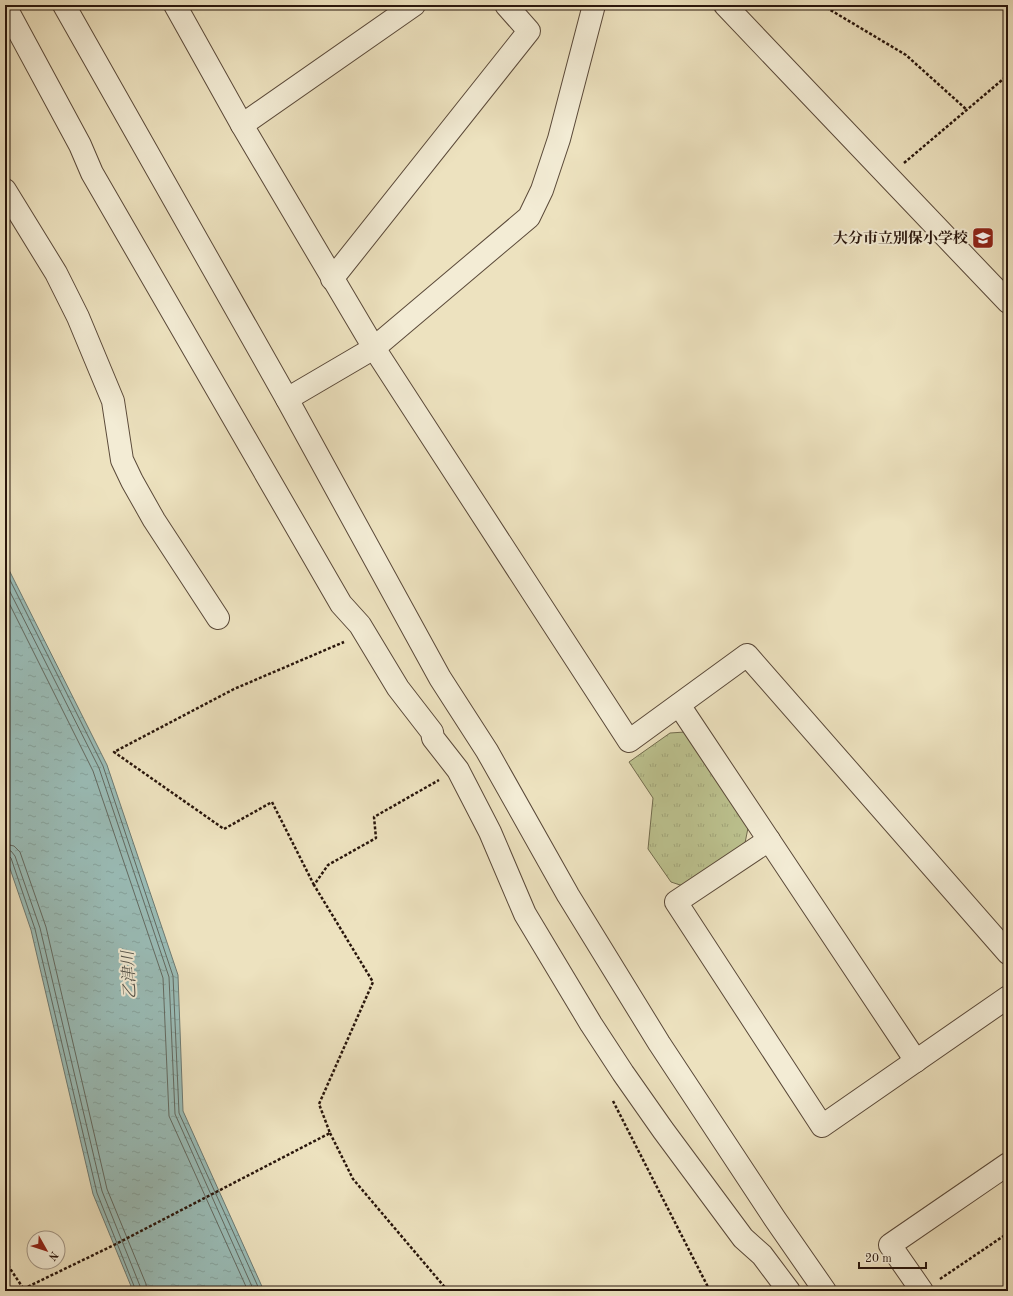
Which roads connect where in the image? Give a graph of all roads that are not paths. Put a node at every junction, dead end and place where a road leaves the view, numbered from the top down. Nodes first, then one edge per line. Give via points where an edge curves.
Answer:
1 (64, 5) edge
2 (414, 5) edge
3 (506, 5) edge
4 (594, 5) edge
5 (725, 5) edge
6 (5, 6) edge
7 (181, 7) edge
8 (242, 125) junction
9 (5, 190) edge
10 (332, 279) junction
11 (1008, 302) edge
12 (374, 348) junction
13 (287, 399) junction
14 (218, 618) dead end
15 (679, 705) junction
16 (769, 840) junction
17 (1008, 953) edge
18 (1008, 997) edge
19 (916, 1061) junction
20 (1008, 1164) edge
21 (789, 1291) edge
22 (826, 1291) edge
23 (922, 1291) edge

1 - 13 street
2 - 8 street
3 - 10 street via 528,31
4 - 12 street via 559,139 542,190 529,217
5 - 11 street
6 - 21 street via 80,145 95,180 341,604 360,625 398,688 458,770 490,832 525,914 591,1024 654,1117 743,1238 762,1255
7 - 8 street
8 - 10 street
9 - 14 street via 56,273 78,317 112,401 122,460 132,481 154,520
10 - 12 street
12 - 13 street
12 - 15 street via 628,741
13 - 22 street via 440,678 487,751 568,895 659,1043 775,1219
15 - 16 street
15 - 17 street via 747,655
16 - 19 street
16 - 19 street via 676,902 822,1126
18 - 19 street
20 - 23 street via 890,1245

